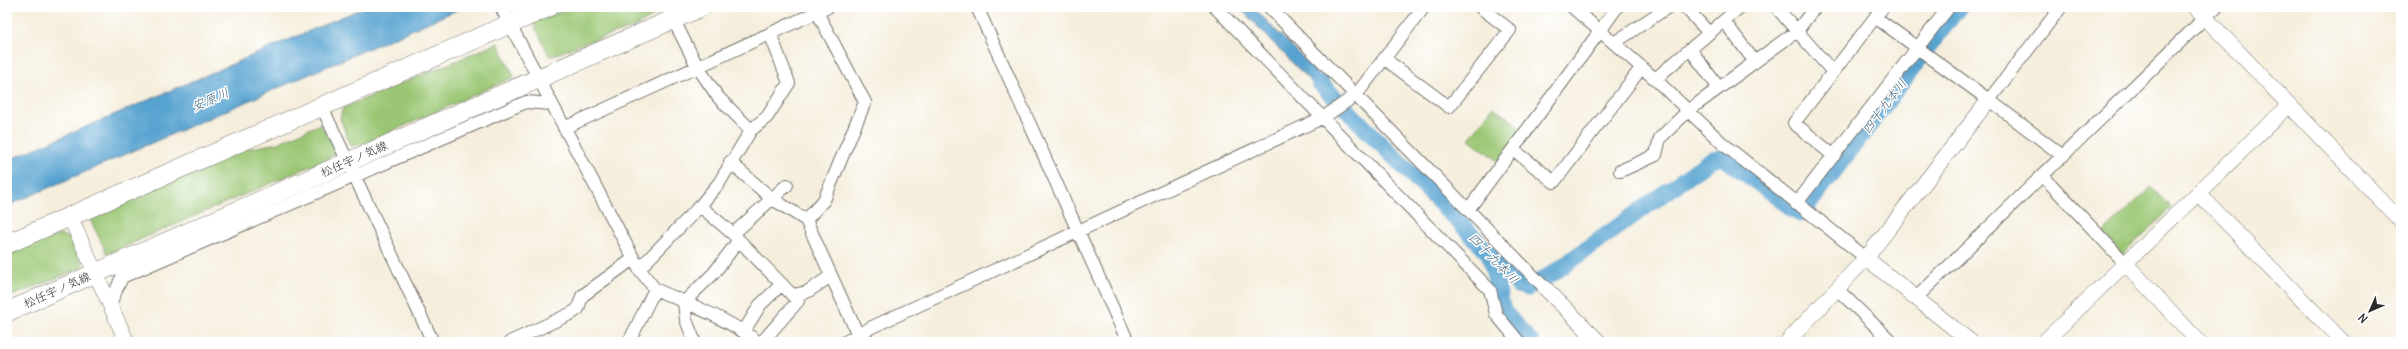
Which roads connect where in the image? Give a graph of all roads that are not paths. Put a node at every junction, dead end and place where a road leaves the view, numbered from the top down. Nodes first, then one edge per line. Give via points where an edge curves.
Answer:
1 (549, 7) edge
2 (701, 7) edge
3 (828, 7) edge
4 (977, 7) edge
5 (1215, 7) edge
6 (1269, 7) edge
7 (1480, 7) edge
8 (1572, 7) edge
9 (1617, 7) edge
10 (1668, 7) edge
11 (1685, 7) edge
12 (1740, 7) edge
13 (1776, 7) edge
14 (1815, 7) edge
15 (1949, 7) edge
16 (2061, 7) edge
17 (1419, 9) edge
18 (2206, 10) edge
19 (816, 12) junction
20 (1879, 12) edge
21 (670, 13) edge
22 (504, 15) edge
23 (1724, 20) junction
24 (1600, 31) junction
25 (1797, 31) junction
26 (770, 33) junction
27 (1709, 34) junction
28 (1614, 43) junction
29 (1919, 48) junction
30 (1690, 49) junction
31 (1385, 59) junction
32 (1755, 62) junction
33 (697, 66) junction
34 (1642, 67) junction
35 (1833, 72) junction
36 (1656, 78) junction
37 (539, 80) junction
38 (1719, 88) junction
39 (1352, 98) junction
40 (1989, 100) junction
41 (551, 104) junction
42 (2288, 106) junction
43 (322, 107) junction
44 (1689, 110) junction
45 (1326, 115) junction
46 (564, 128) junction
47 (751, 130) junction
48 (1514, 150) junction
49 (1834, 156) junction
50 (2063, 156) junction
51 (730, 162) junction
52 (353, 168) junction
53 (1620, 171) dead end
54 (2043, 176) junction
55 (787, 185) dead end
56 (2198, 193) junction
57 (770, 198) junction
58 (1796, 204) junction
59 (700, 206) junction
60 (1468, 210) junction
61 (70, 217) junction
62 (806, 220) junction
63 (2401, 220) edge
64 (1076, 231) junction
65 (736, 237) junction
66 (7, 244) edge
67 (1866, 258) junction
68 (2125, 263) junction
69 (636, 264) junction
70 (96, 274) junction
71 (831, 276) junction
72 (1541, 282) joint
73 (782, 284) junction
74 (655, 289) junction
75 (1837, 289) junction
76 (793, 295) junction
77 (1915, 298) junction
78 (684, 302) junction
79 (110, 304) junction
80 (7, 312) edge
81 (744, 331) junction
82 (858, 335) junction
83 (694, 340) dead end
84 (127, 342) edge
85 (433, 342) edge
86 (510, 342) edge
87 (629, 342) edge
88 (758, 342) edge
89 (762, 342) edge
90 (845, 342) edge
91 (1128, 342) edge
92 (1519, 342) edge
93 (1599, 342) edge
94 (1787, 342) edge
95 (1892, 342) edge
96 (1971, 342) edge
97 (2044, 342) edge
98 (2199, 342) edge
99 (2343, 342) edge

1 - 22 main road
2 - 21 main road, 松任宇ノ気線
3 - 19 street
4 - 64 street
5 - 45 street
6 - 39 street
7 - 31 street via 1510,30 1449,107
8 - 24 street
9 - 24 street
10 - 28 street
11 - 27 street
12 - 23 street
13 - 25 street
14 - 25 street
15 - 29 street
16 - 40 street
17 - 31 street
18 - 42 street
18 - 50 street
19 - 26 street
19 - 62 street via 865,102 824,200
20 - 29 street
20 - 35 street
21 - 33 street
21 - 37 main road, 松任宇ノ気線
22 - 37 street
22 - 43 main road
23 - 27 street
23 - 32 street
24 - 28 street
24 - 48 street
25 - 32 street
25 - 35 street
26 - 33 street
26 - 47 street via 789,83 767,117
27 - 30 street
28 - 34 street
29 - 40 street
29 - 49 street
30 - 36 street
30 - 38 street
31 - 39 street
32 - 38 street
33 - 46 street
33 - 47 street via 718,97
34 - 36 street
34 - 48 street via 1554,182
35 - 49 street via 1794,123
36 - 44 street
37 - 41 street
37 - 52 main road, 松任宇ノ気線
38 - 44 street
39 - 45 street
39 - 60 street
40 - 50 street
40 - 67 street
41 - 46 street
41 - 52 street via 526,102
42 - 56 street
42 - 63 street
43 - 52 street
43 - 61 main road
44 - 53 street via 1660,138 1656,155
44 - 58 street via 1722,143
45 - 64 street
45 - 92 street via 1490,290 1496,314
46 - 69 street
47 - 51 street
48 - 60 street
49 - 58 street
50 - 54 street
51 - 57 street
51 - 59 street via 719,184
52 - 70 main road, 松任宇ノ気線 via 278,194
52 - 79 street via 122,277
52 - 85 street
54 - 68 street
54 - 77 street
55 - 57 street
56 - 68 street
56 - 99 street
57 - 62 street
57 - 65 street
58 - 67 street
59 - 65 street
59 - 69 street
60 - 72 street
61 - 66 main road
61 - 70 street
62 - 71 street
64 - 82 street
64 - 91 street
65 - 73 street
65 - 78 street via 714,273
67 - 75 street
67 - 77 street
68 - 97 street
68 - 98 street
69 - 74 street
69 - 86 street via 582,296 578,308 572,313
70 - 79 street
70 - 80 main road, 松任宇ノ気線
71 - 76 street via 807,292
71 - 82 street
72 - 93 street
73 - 76 street
73 - 81 street via 760,305
74 - 78 street
74 - 87 street
75 - 94 street
75 - 95 street
76 - 89 street via 798,301
77 - 96 street
78 - 81 street
78 - 83 street via 686,320
79 - 84 street
81 - 88 street
82 - 90 street

